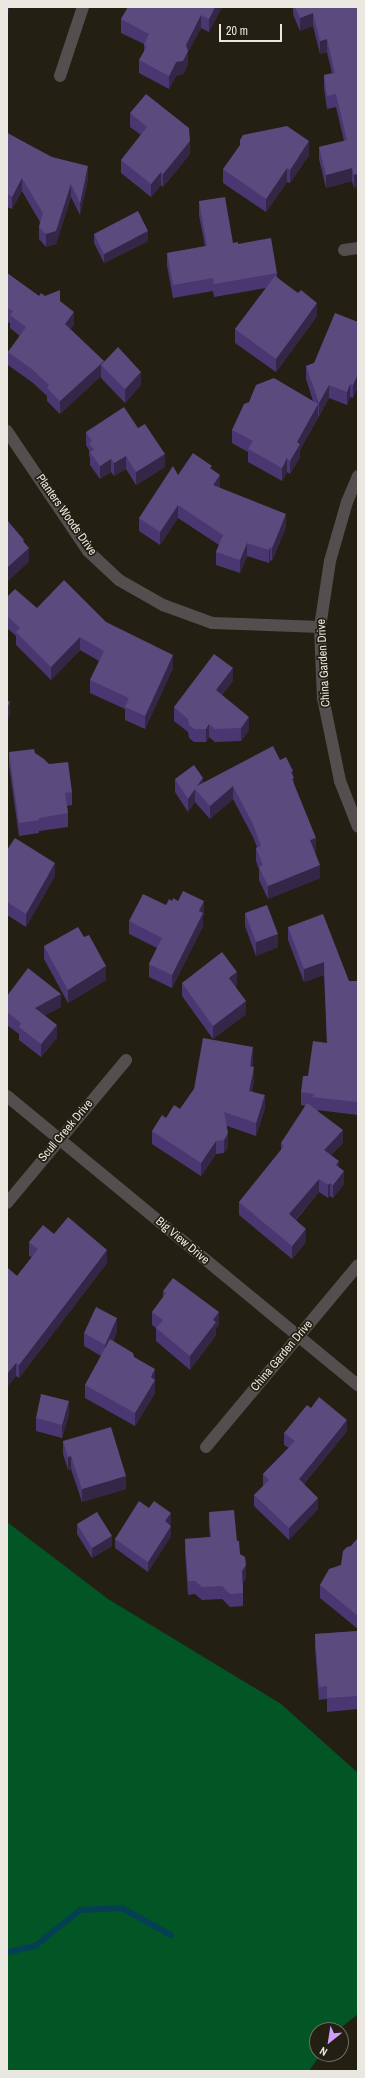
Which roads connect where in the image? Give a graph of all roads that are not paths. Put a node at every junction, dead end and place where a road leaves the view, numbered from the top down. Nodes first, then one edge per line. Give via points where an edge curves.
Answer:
1 (83, 7) edge
2 (60, 76) dead end
3 (358, 248) edge
4 (344, 250) dead end
5 (7, 431) edge
6 (358, 476) edge
7 (320, 627) junction
8 (358, 827) edge
9 (126, 1060) dead end
10 (7, 1096) edge
11 (60, 1139) junction
12 (7, 1203) edge
13 (358, 1265) edge
14 (298, 1336) junction
15 (358, 1385) edge
16 (206, 1447) dead end

1 - 2 street
3 - 4 street
5 - 7 street, Planters Woods Drive via 88,551 119,580 163,605 212,623
6 - 7 street, China Garden Drive via 347,502 330,561
7 - 8 street, China Garden Drive via 323,698 340,781
9 - 11 street, Scull Creek Drive
10 - 11 street, Big View Drive
11 - 12 street, Scull Creek Drive
11 - 14 street, Big View Drive
13 - 14 street, China Garden Drive
14 - 15 street, Big View Drive
14 - 16 street, China Garden Drive

